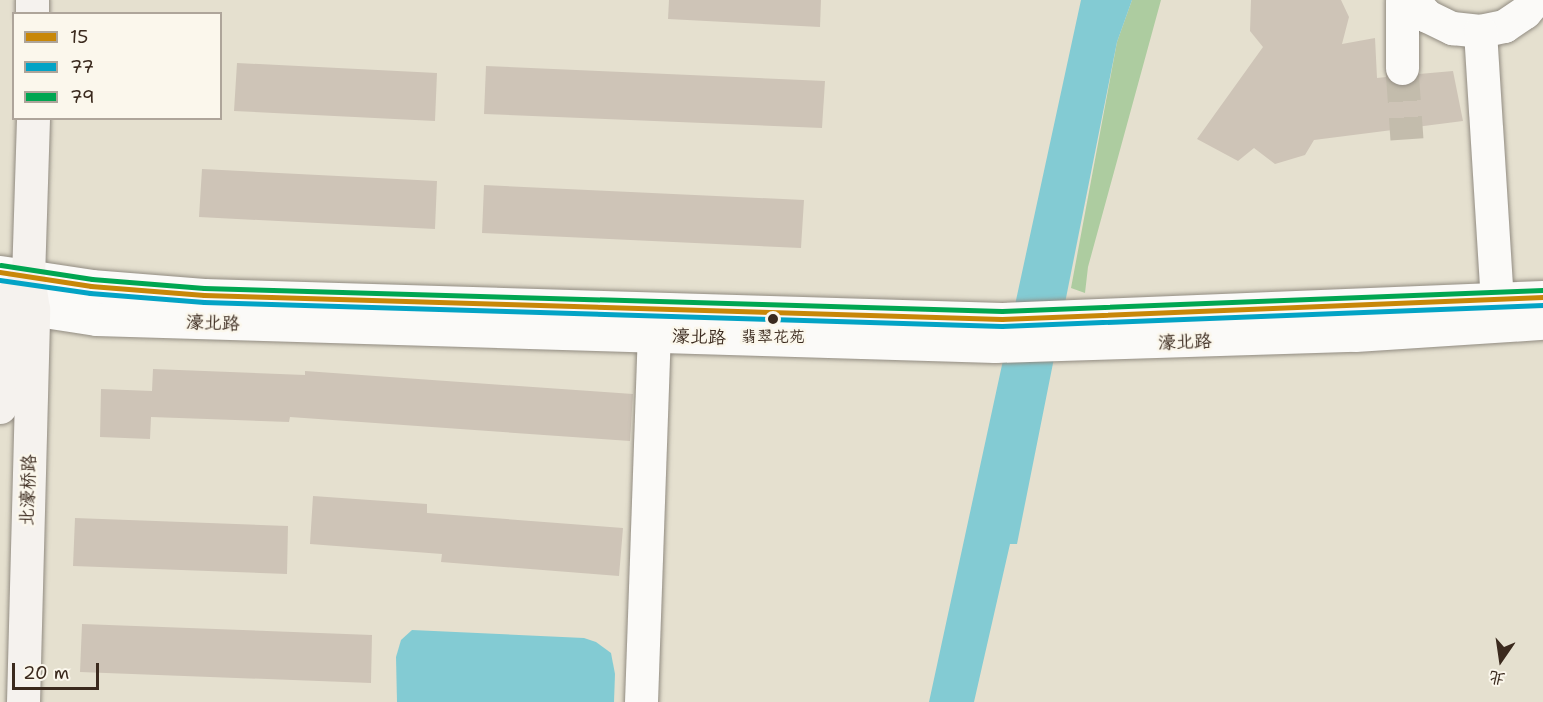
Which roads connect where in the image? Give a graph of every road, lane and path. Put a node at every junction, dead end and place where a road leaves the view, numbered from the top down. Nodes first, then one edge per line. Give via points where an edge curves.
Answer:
1 (1402, 0) edge
2 (1412, 0) edge
3 (1535, 0) edge
4 (1480, 31) junction
5 (1402, 68) tunnel mouth
6 (33, 120) edge
7 (13, 293) edge
8 (1543, 297) edge
9 (1497, 301) junction
10 (655, 323) junction
11 (1543, 323) edge
12 (1070, 332) junction
13 (0, 407) edge
14 (23, 702) edge
15 (640, 702) edge

1 - 5 street
2 - 4 street via 1428,16 1452,28
3 - 4 street via 1504,26
4 - 9 street
6 - 7 main road, 北濠桥路
7 - 10 street, 濠北路 via 96,319
7 - 13 main road, 北濠桥路
7 - 14 main road, 北濠桥路
8 - 9 street, 濠北路
9 - 12 street, 濠北路
10 - 12 street, 濠北路
10 - 15 street
11 - 12 street, 濠北路 via 1354,335

